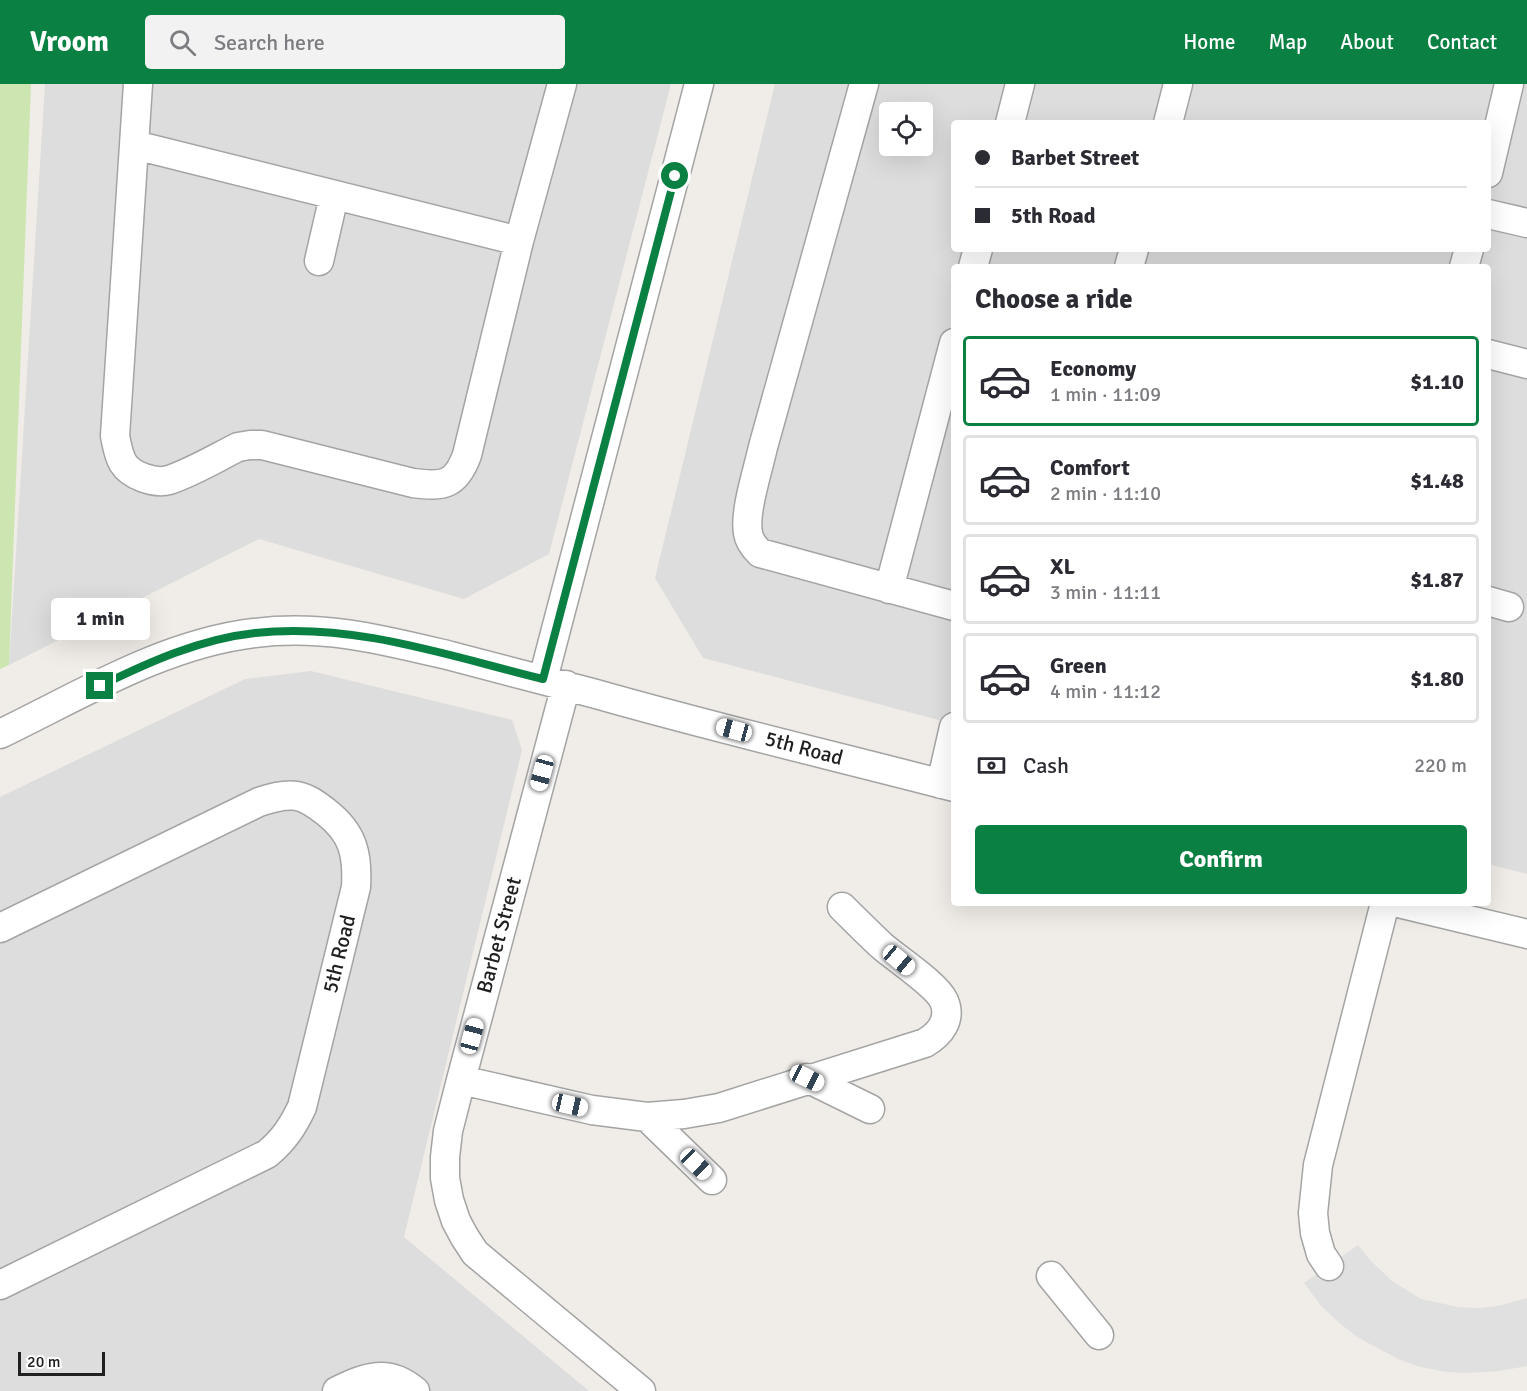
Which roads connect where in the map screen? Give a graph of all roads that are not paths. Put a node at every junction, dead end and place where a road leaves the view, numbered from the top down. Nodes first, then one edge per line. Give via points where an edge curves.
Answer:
1 (138, 84) edge
2 (561, 84) edge
3 (699, 84) edge
4 (864, 84) edge
5 (1020, 84) edge
6 (1178, 84) edge
7 (1509, 84) edge
8 (1011, 120) edge
9 (1169, 120) edge
10 (135, 145) junction
11 (1491, 160) edge
12 (334, 196) junction
13 (1491, 215) edge
14 (1527, 224) edge
15 (519, 241) junction
16 (319, 261) dead end
17 (951, 354) edge
18 (1491, 355) edge
19 (1527, 364) edge
20 (889, 589) junction
21 (951, 605) edge
22 (554, 682) junction
23 (0, 734) edge
24 (951, 752) edge
25 (947, 785) edge
26 (1384, 906) edge
27 (1416, 906) edge
28 (842, 907) dead end
29 (0, 928) edge
30 (1527, 934) edge
31 (807, 1078) junction
32 (460, 1080) junction
33 (870, 1109) dead end
34 (647, 1117) junction
35 (712, 1180) dead end
36 (1329, 1266) dead end
37 (1051, 1276) dead end
38 (0, 1285) edge
39 (1099, 1335) dead end
40 (625, 1386) edge
41 (338, 1391) edge
42 (415, 1391) edge

1 - 10 street
2 - 15 street
3 - 22 street, Barbet Street
4 - 20 street via 763,447 747,525 748,535 760,553
5 - 8 street
6 - 9 street
7 - 11 street
10 - 12 street
10 - 15 street via 115,436 125,466 154,481 168,480 250,444 413,483 443,485 454,479 467,455
12 - 15 street
12 - 16 street
13 - 14 street
17 - 20 street
18 - 19 street
20 - 21 street
22 - 23 street, 5th Road via 369,636 300,631 254,633 204,643 140,666
22 - 25 street, 5th Road
22 - 32 street, Barbet Street
24 - 25 street
26 - 36 street via 1318,1165 1315,1233
27 - 30 street
28 - 31 street via 935,990 944,1001 946,1015 943,1028 925,1042
29 - 38 street, 5th Road via 278,796 297,796 314,803 338,822 351,841 357,864 356,887 302,1107 282,1142 267,1154
31 - 33 street
31 - 34 street via 719,1107
32 - 34 street via 592,1110
32 - 40 street, Barbet Street via 448,1131 445,1178 449,1200 464,1236 476,1254
34 - 35 street
37 - 39 street
41 - 42 street via 372,1377 390,1378

